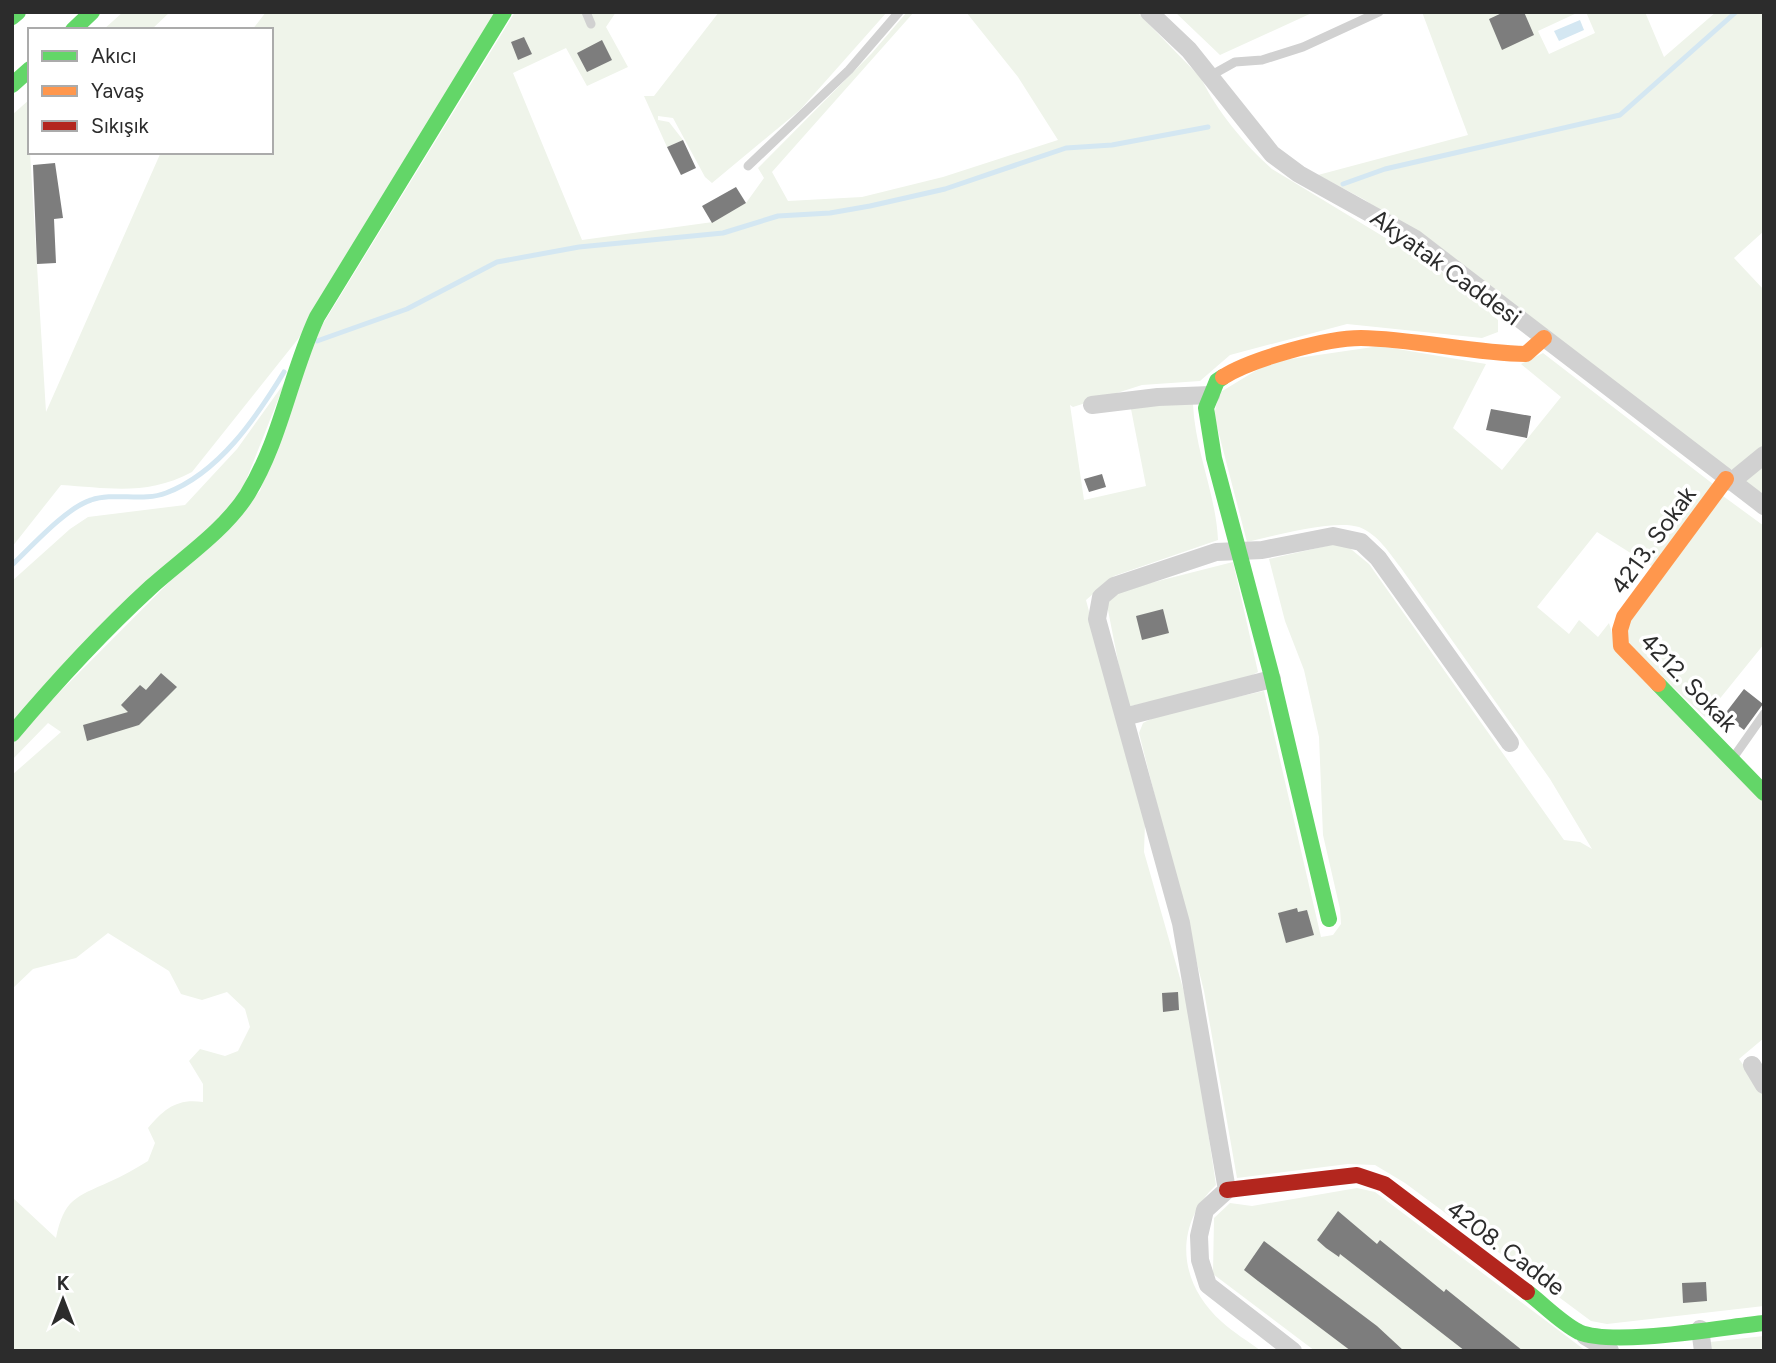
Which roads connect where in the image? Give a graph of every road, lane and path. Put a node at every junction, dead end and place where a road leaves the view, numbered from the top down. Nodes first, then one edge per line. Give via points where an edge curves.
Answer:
1 (18, 12) edge
2 (92, 12) edge
3 (504, 12) edge
4 (586, 12) edge
5 (899, 12) edge
6 (1149, 12) edge
7 (1379, 12) edge
8 (12, 17) edge
9 (591, 24) dead end
10 (75, 28) edge
11 (28, 71) edge
12 (1210, 76) junction
13 (12, 85) edge
14 (748, 166) dead end
15 (1544, 338) junction
16 (1211, 395) junction
17 (1093, 405) dead end
18 (1764, 455) edge
19 (1728, 480) junction
20 (1764, 506) edge
21 (1238, 551) junction
22 (1619, 630) joint
23 (1272, 680) junction
24 (1764, 713) edge
25 (1124, 716) junction
26 (12, 734) edge
27 (1510, 743) dead end
28 (1732, 760) junction
29 (1764, 793) edge
30 (1328, 919) dead end
31 (1752, 1065) dead end
32 (1764, 1085) edge
33 (1227, 1190) junction
34 (1764, 1323) edge
35 (1700, 1329) junction
36 (1580, 1332) junction
37 (1293, 1351) edge
38 (1610, 1351) edge
39 (1703, 1351) edge

1 - 8 main road
2 - 10 main road
3 - 26 main road via 317,317 273,444 247,495 148,590
4 - 9 lane
5 - 14 lane via 849,70
6 - 12 street, Akyatak Caddesi
7 - 12 lane via 1303,47 1262,60 1235,62
11 - 13 main road
12 - 15 street, Akyatak Caddesi via 1272,154 1413,238
15 - 16 main road via 1527,354 1359,338 1283,352 1237,368 1217,381
15 - 19 street, Akyatak Caddesi
16 - 17 street
16 - 21 main road via 1206,408 1214,458
18 - 19 street
19 - 20 street, Akyatak Caddesi
19 - 22 main road, 4213. Sokak via 1624,617
21 - 23 main road
21 - 25 street via 1203,556 1114,586 1101,597 1097,619
21 - 27 street via 1333,536 1361,542 1378,558
22 - 28 main road, 4212. Sokak via 1621,646
23 - 25 street
23 - 30 main road
24 - 28 lane
25 - 33 street via 1181,923
28 - 29 main road, 4212. Sokak
31 - 32 street
33 - 36 main road, 4208. Cadde via 1370,1177
33 - 37 street via 1205,1210 1199,1236 1208,1284
34 - 35 main road
35 - 36 main road via 1605,1337
35 - 39 street
36 - 38 street

